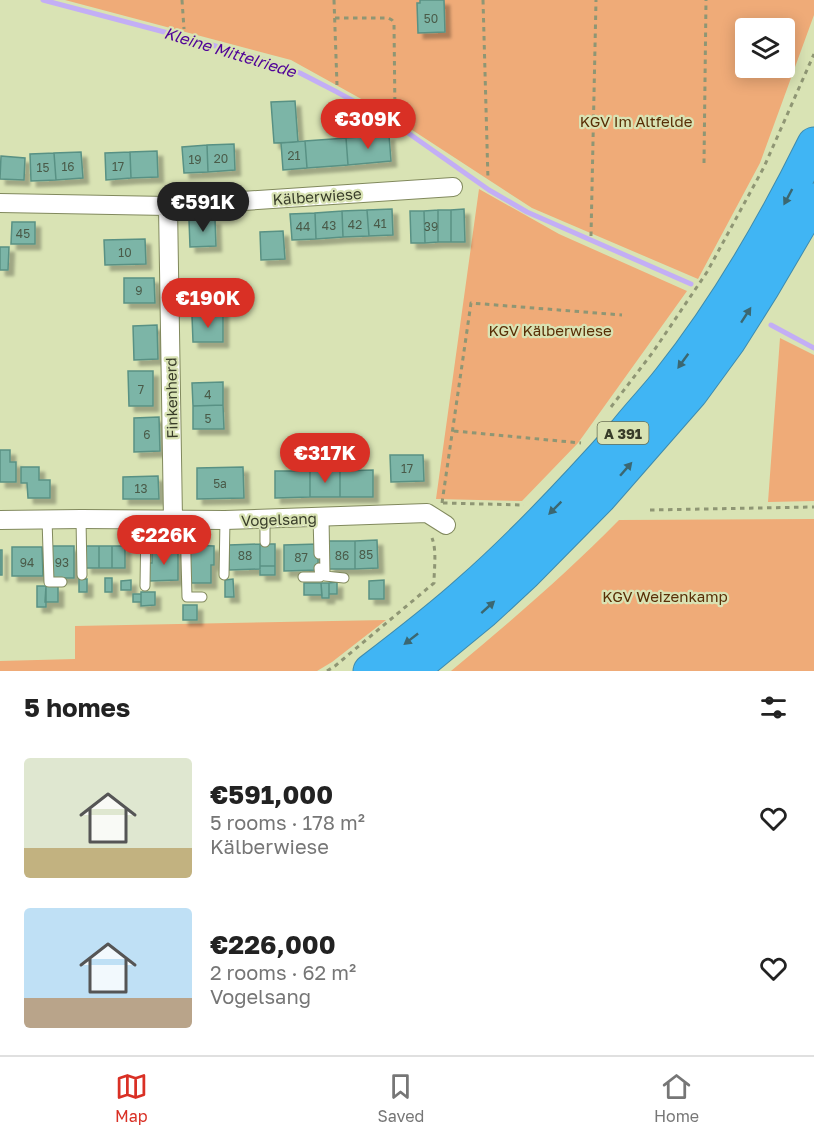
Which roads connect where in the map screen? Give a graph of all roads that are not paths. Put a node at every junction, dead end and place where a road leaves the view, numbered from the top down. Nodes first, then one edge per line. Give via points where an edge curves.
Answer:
1 (814, 144) edge
2 (453, 187) dead end
3 (814, 200) edge
4 (0, 203) edge
5 (168, 206) junction
6 (321, 517) junction
7 (47, 519) junction
8 (81, 519) junction
9 (146, 519) junction
10 (179, 519) junction
11 (265, 519) junction
12 (0, 520) edge
13 (225, 520) junction
14 (438, 529) road end
15 (265, 542) dead end
16 (82, 575) dead end
17 (224, 575) dead end
18 (303, 577) dead end
19 (344, 578) dead end
20 (62, 582) dead end
21 (146, 586) dead end
22 (202, 597) dead end
23 (370, 671) edge
24 (411, 671) edge

1 -> 23 highway, A 391 via 744,273 669,381 581,482 512,551 470,591
2 - 5 street, Kälberwiese
24 -> 3 highway, A 391 via 524,574 600,498 691,393 758,296
4 - 5 street, Kälberwiese
5 - 10 street, Finkenherd
6 - 11 street, Vogelsang
6 - 14 street, Vogelsang via 427,513
6 - 18 lane via 320,577
6 - 19 lane via 325,576
7 - 8 street, Vogelsang
7 - 12 street, Vogelsang
7 - 20 lane via 49,582
8 - 9 street, Vogelsang
8 - 16 lane
9 - 10 street, Vogelsang
9 - 21 lane
10 - 13 street, Vogelsang
10 - 22 lane via 187,597
11 - 13 street, Vogelsang
11 - 15 lane
13 - 17 lane

